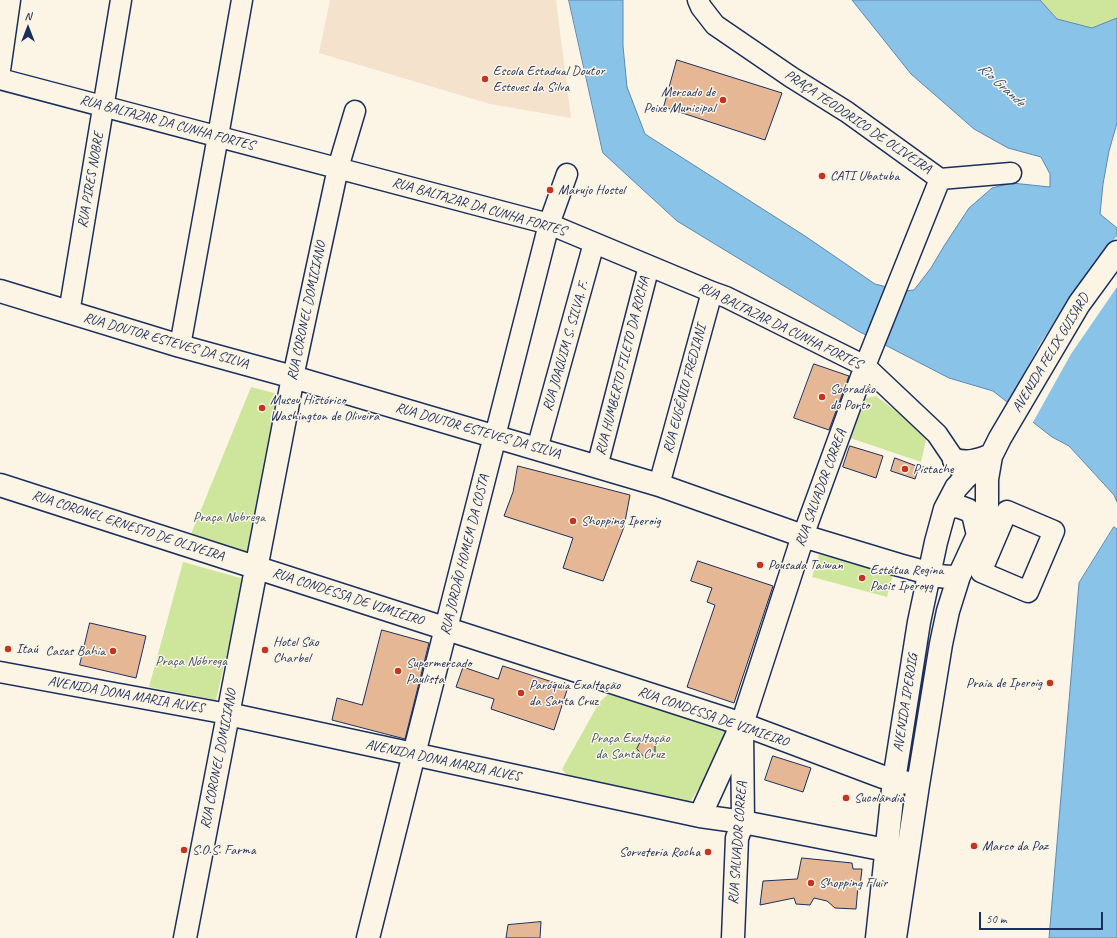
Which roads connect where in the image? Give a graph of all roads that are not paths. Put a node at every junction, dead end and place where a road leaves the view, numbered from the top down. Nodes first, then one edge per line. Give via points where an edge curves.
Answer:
1 (10, 0) edge
2 (121, 0) edge
3 (242, 0) edge
4 (698, 0) edge
5 (0, 70) edge
6 (0, 78) edge
7 (103, 106) junction
8 (355, 111) dead end
9 (218, 136) junction
10 (338, 168) junction
11 (1011, 173) dead end
12 (567, 174) dead end
13 (940, 179) junction
14 (549, 224) junction
15 (594, 243) junction
16 (1117, 252) edge
17 (649, 266) junction
18 (0, 291) edge
19 (712, 292) junction
20 (69, 313) junction
21 (180, 346) junction
22 (867, 361) junction
23 (293, 377) junction
24 (495, 436) junction
25 (995, 447) junction
26 (537, 449) junction
27 (597, 467) junction
28 (960, 468) junction
29 (0, 485) edge
30 (659, 485) junction
31 (945, 509) junction
32 (997, 509) junction
33 (978, 535) junction
34 (804, 536) junction
35 (256, 568) junction
36 (929, 574) junction
37 (959, 576) junction
38 (446, 628) junction
39 (0, 672) edge
40 (228, 714) junction
41 (742, 724) junction
42 (414, 754) junction
43 (894, 780) junction
44 (918, 785) junction
45 (700, 816) junction
46 (743, 822) junction
47 (886, 850) junction
48 (185, 938) edge
49 (368, 938) edge
50 (733, 938) edge
51 (877, 938) edge
52 (895, 938) edge

1 - 5 street
2 - 7 street, RUA PIRES NOBRE
3 - 9 street
4 - 13 street, PRAÇA TEODORICO DE OLIVEIRA via 715,25 847,112
6 - 7 street, RUA BALTAZAR DA CUNHA FORTES
7 - 9 street, RUA BALTAZAR DA CUNHA FORTES
7 - 20 street, RUA PIRES NOBRE
8 - 10 street, RUA CORONEL DOMICIANO
9 - 10 street, RUA BALTAZAR DA CUNHA FORTES
9 - 21 street
10 - 14 street, RUA BALTAZAR DA CUNHA FORTES
10 - 23 street, RUA CORONEL DOMICIANO
11 - 13 street
12 - 14 street, RUA JORDÃO HOMEM DA COSTA
13 - 22 street, PRAÇA TEODORICO DE OLIVEIRA
14 - 15 street, RUA BALTAZAR DA CUNHA FORTES
14 - 24 street, RUA JORDÃO HOMEM DA COSTA
15 - 17 street, RUA BALTAZAR DA CUNHA FORTES
15 - 26 street, RUA JOAQUIM S. SILVA. F.
16 - 25 street, AVENIDA FELIX GUISARD via 1079,304
17 - 19 street, RUA BALTAZAR DA CUNHA FORTES
17 - 27 street, RUA HUMBERTO FILETO DA ROCHA
18 - 20 street, RUA DOUTOR ESTEVES DA SILVA
19 - 22 street, RUA BALTAZAR DA CUNHA FORTES
19 - 30 street, RUA EUGÊNIO FREDIANI
20 - 21 street, RUA DOUTOR ESTEVES DA SILVA
21 - 23 street, RUA DOUTOR ESTEVES DA SILVA
22 - 28 street, RUA BALTAZAR DA CUNHA FORTES via 936,434
22 - 34 street, RUA SALVADOR CORREA
23 - 24 street, RUA DOUTOR ESTEVES DA SILVA
23 - 35 street, RUA CORONEL DOMICIANO
24 - 26 street, RUA DOUTOR ESTEVES DA SILVA
24 - 38 street, RUA JORDÃO HOMEM DA COSTA
25 - 28 street, AVENIDA FELIX GUISARD
25 - 32 street, AVENIDA FELIX GUISARD via 987,479
26 - 27 street, RUA DOUTOR ESTEVES DA SILVA
27 - 30 street, RUA DOUTOR ESTEVES DA SILVA
28 - 31 street, AVENIDA IPEROIG via 956,488
28 - 32 street
29 - 35 street, RUA CORONEL ERNESTO DE OLIVEIRA
30 - 34 street, RUA DOUTOR ESTEVES DA SILVA
31 - 33 street via 954,506 968,510 973,514
31 - 36 street, AVENIDA IPEROIG
32 - 33 street, AVENIDA IPEROIG
33 - 37 street, AVENIDA IPEROIG
34 - 36 street, RUA DOUTOR ESTEVES DA SILVA
34 - 41 street, RUA SALVADOR CORREA
35 - 38 street, RUA CONDESSA DE VIMIEIRO
35 - 40 street, RUA CORONEL DOMICIANO
36 - 37 street, RUA DOUTOR ESTEVES DA SILVA
36 - 43 street, AVENIDA IPEROIG
37 - 44 street, AVENIDA IPEROIG via 941,644
38 - 41 street, RUA CONDESSA DE VIMIEIRO
38 - 42 street, RUA JORDÃO HOMEM DA COSTA
39 - 40 street, AVENIDA DONA MARIA ALVES
40 - 42 street, AVENIDA DONA MARIA ALVES
40 - 48 street, RUA CORONEL DOMICIANO
41 - 43 street, RUA CONDESSA DE VIMIEIRO
41 - 45 street, RUA SALVADOR CORREA
41 - 46 street, RUA SALVADOR CORREA
42 - 45 street, AVENIDA DONA MARIA ALVES
42 - 49 street, RUA JORDÃO HOMEM DA COSTA
43 - 44 street, RUA CONDESSA DE VIMIEIRO
43 - 47 street, AVENIDA IPEROIG
44 - 52 street, AVENIDA IPEROIG
45 - 46 street, AVENIDA DONA MARIA ALVES
46 - 47 street, AVENIDA DONA MARIA ALVES
46 - 50 street, RUA SALVADOR CORREA via 737,838
47 - 51 street, AVENIDA IPEROIG

